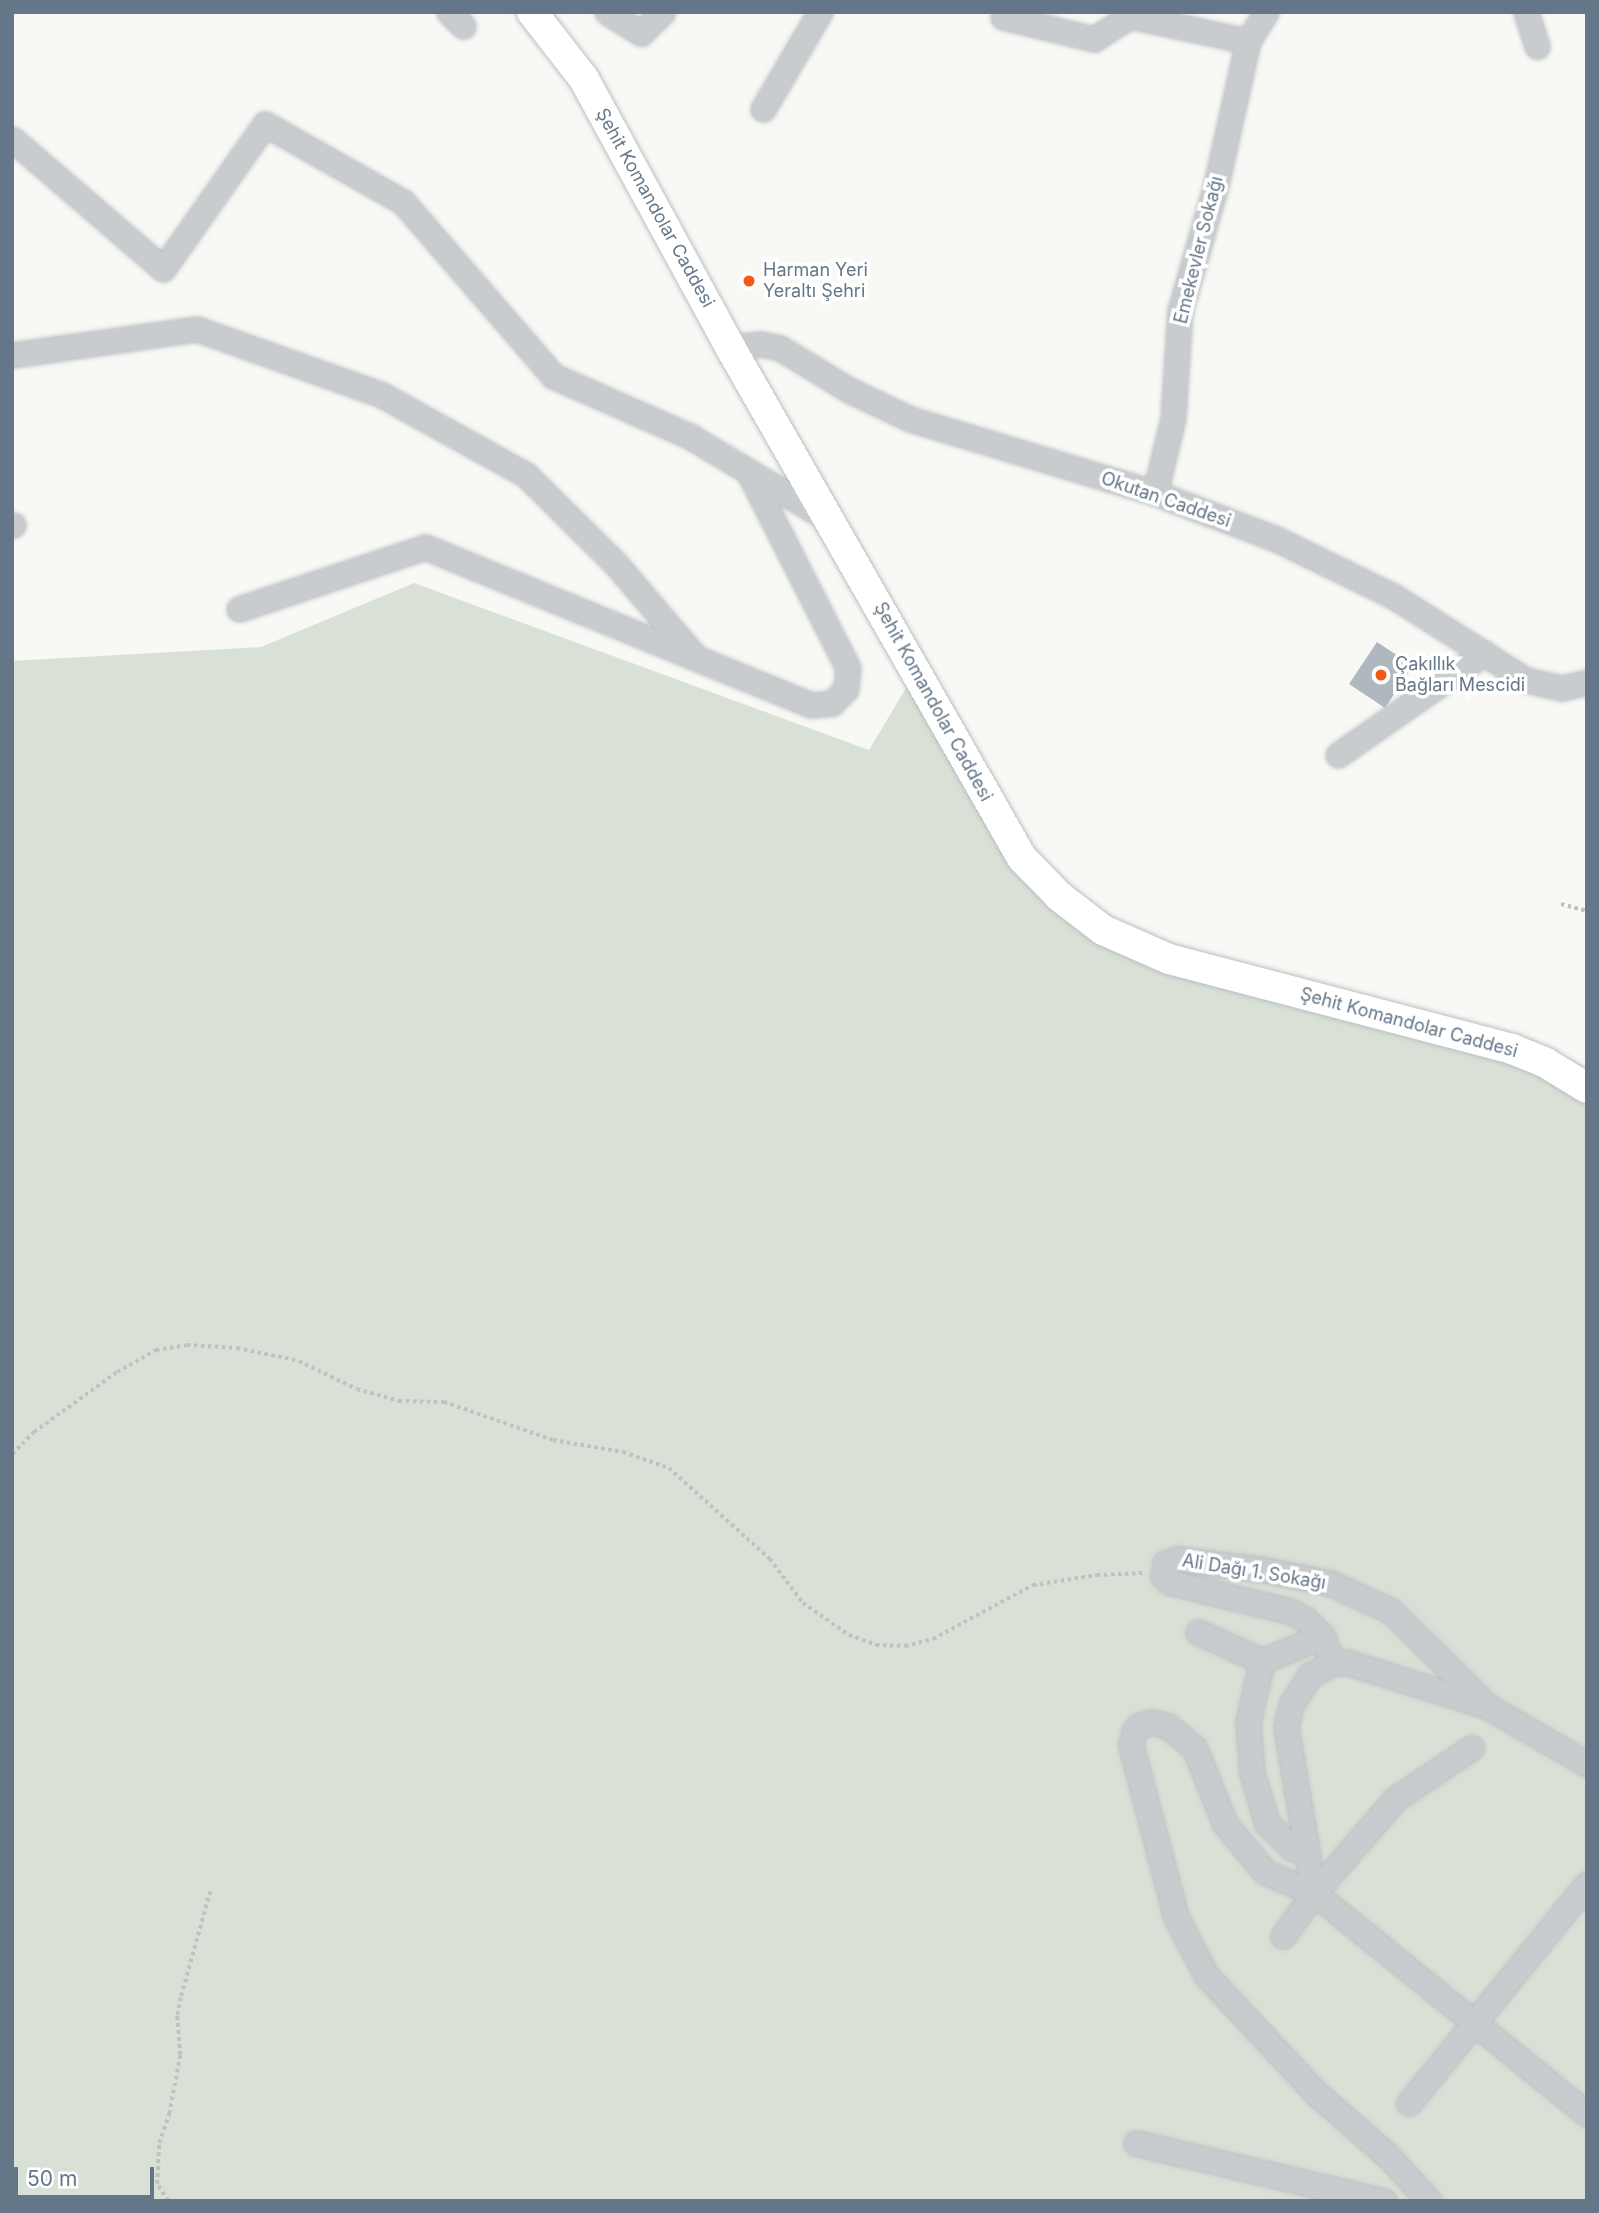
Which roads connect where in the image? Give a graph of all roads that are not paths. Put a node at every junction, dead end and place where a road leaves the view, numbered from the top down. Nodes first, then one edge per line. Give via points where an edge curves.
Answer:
1 (532, 12) edge
2 (607, 12) edge
3 (663, 12) edge
4 (820, 12) edge
5 (1266, 12) edge
6 (1526, 12) edge
7 (1003, 16) dead end
8 (1248, 41) junction
9 (1537, 46) dead end
10 (763, 109) dead end
11 (12, 139) edge
12 (730, 347) junction
13 (12, 355) edge
14 (748, 471) junction
15 (1155, 493) junction
16 (831, 521) junction
17 (239, 609) dead end
18 (1484, 653) junction
19 (696, 658) junction
20 (1587, 682) edge
21 (1339, 755) dead end
22 (1587, 1088) edge
23 (1198, 1632) dead end
24 (1322, 1636) junction
25 (1262, 1661) junction
26 (1333, 1663) junction
27 (1487, 1706) junction
28 (1471, 1748) dead end
29 (1587, 1765) edge
30 (1308, 1854) junction
31 (1587, 1884) edge
32 (1314, 1893) junction
33 (1283, 1936) dead end
34 (1475, 2024) junction
35 (1409, 2103) dead end
36 (1587, 2114) edge
37 (1136, 2143) dead end
38 (1384, 2201) edge
39 (1429, 2201) edge

1 - 12 main road, Şehit Komandolar Caddesi via 584,79
2 - 3 street via 641,33
4 - 10 street
5 - 8 street, Emekevler Sokağı
6 - 9 street
7 - 8 street via 1094,39 1130,16
8 - 15 street, Emekevler Sokağı via 1216,185 1180,311 1173,418
11 - 14 street via 163,269 265,124 403,202 552,376 691,437
12 - 15 street, Okutan Caddesi via 760,344 780,348 849,390 910,419
12 - 16 main road, Şehit Komandolar Caddesi
13 - 19 street via 197,329 380,394 526,475 615,563
14 - 16 street
14 - 19 street via 844,659 849,679 832,704 811,705
15 - 18 street, Okutan Caddesi via 1333,565
16 - 22 main road, Şehit Komandolar Caddesi via 1022,858 1060,897 1103,930 1169,960 1512,1049
17 - 19 street via 425,547
18 - 20 street, Okutan Caddesi via 1544,686 1562,688
18 - 21 street
23 - 25 street
24 - 25 street
24 - 26 street
24 - 27 street, Ali Dağı 1. Sokağı via 1289,1611 1168,1582 1165,1563 1177,1559 1330,1583 1391,1611
25 - 30 street via 1248,1723 1252,1773 1267,1823 1291,1847
26 - 27 street via 1346,1662
26 - 30 street via 1310,1675 1302,1685 1286,1727
27 - 29 street, Ali Dağı 1. Sokağı
28 - 32 street via 1395,1798
30 - 32 street
31 - 34 street
32 - 33 street
32 - 34 street
32 - 39 street via 1265,1872 1249,1853 1225,1824 1199,1758 1183,1736 1152,1722 1134,1732 1131,1745 1176,1917 1206,1975 1316,2093 1388,2156
34 - 35 street
34 - 36 street
37 - 38 street

